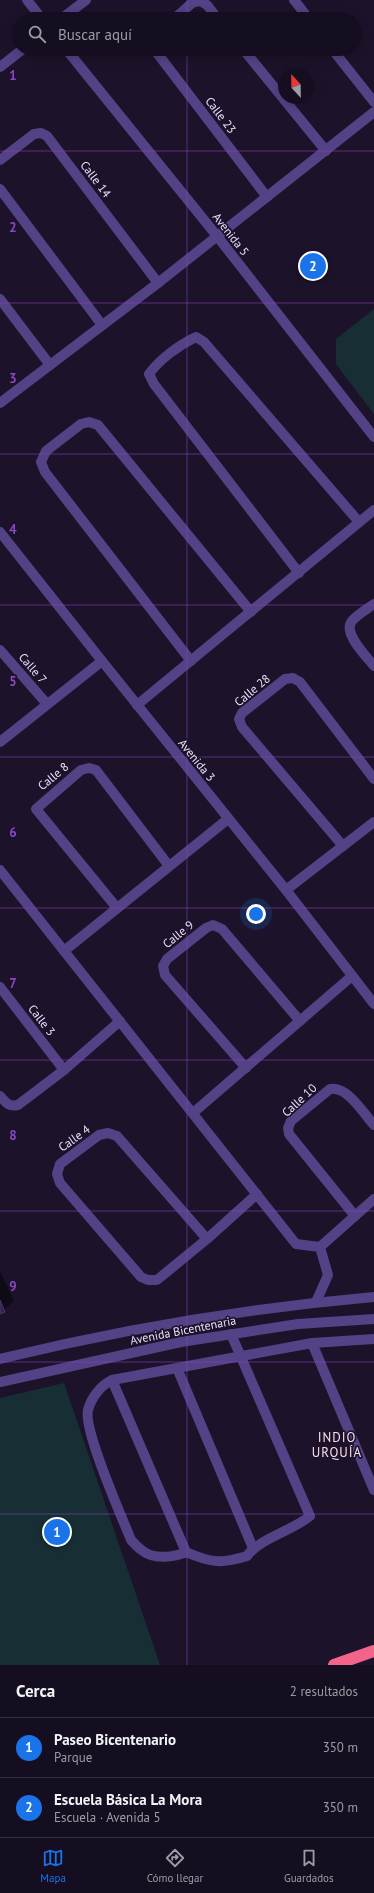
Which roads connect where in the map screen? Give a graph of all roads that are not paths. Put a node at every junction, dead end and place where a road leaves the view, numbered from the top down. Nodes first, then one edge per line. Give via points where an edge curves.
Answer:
1 (27, 0) edge
2 (86, 0) edge
3 (294, 0) edge
4 (36, 12) edge
5 (70, 12) edge
6 (182, 12) edge
7 (212, 12) edge
8 (303, 12) edge
9 (14, 56) edge
10 (72, 56) edge
11 (159, 56) edge
12 (249, 56) edge
13 (338, 56) edge
14 (0, 67) edge
15 (374, 102) edge
16 (374, 112) edge
17 (326, 151) junction
18 (0, 160) edge
19 (0, 189) edge
20 (267, 197) junction
21 (217, 236) junction
22 (158, 283) junction
23 (0, 299) edge
24 (102, 325) junction
25 (50, 364) junction
26 (0, 403) edge
27 (374, 437) edge
28 (374, 510) edge
29 (359, 522) junction
30 (0, 532) edge
31 (298, 573) junction
32 (374, 604) edge
33 (251, 612) junction
34 (0, 650) edge
35 (102, 661) junction
36 (191, 661) junction
37 (374, 666) edge
38 (47, 704) junction
39 (137, 705) junction
40 (0, 742) edge
41 (374, 779) edge
42 (228, 819) junction
43 (374, 822) edge
44 (343, 846) junction
45 (169, 866) junction
46 (0, 870) edge
47 (286, 890) junction
48 (117, 908) junction
49 (64, 951) junction
50 (352, 976) junction
51 (0, 987) edge
52 (374, 1004) edge
53 (120, 1021) junction
54 (300, 1021) junction
55 (246, 1068) junction
56 (64, 1070) junction
57 (0, 1096) edge
58 (193, 1113) junction
59 (374, 1125) edge
60 (257, 1194) junction
61 (374, 1199) edge
62 (354, 1216) junction
63 (207, 1239) junction
64 (320, 1247) junction
65 (374, 1297) edge
66 (316, 1302) junction
67 (374, 1319) edge
68 (230, 1334) junction
69 (374, 1339) edge
70 (312, 1343) junction
71 (240, 1356) junction
72 (0, 1359) edge
73 (177, 1368) junction
74 (112, 1380) junction
75 (0, 1382) edge
76 (374, 1490) edge
77 (253, 1548) junction
78 (186, 1552) junction
79 (374, 1651) edge
80 (334, 1665) edge

1 - 4 street
2 - 5 street
3 - 8 street
6 - 7 street via 192,3 200,1
9 - 14 street
10 - 21 street, Avenida 5
11 - 20 street, Calle 23
12 - 17 street
13 - 15 street
16 - 17 street
17 - 20 street
18 - 22 street, Calle 14 via 34,134 41,132 47,136
19 - 24 street
20 - 21 street
21 - 22 street
21 - 27 street, Avenida 5
22 - 24 street
23 - 25 street
24 - 25 street
25 - 26 street
28 - 29 street
29 - 31 street
29 - 31 street via 204,342 196,337 187,341 155,366 149,374 154,384
30 - 35 street, Avenida 3
31 - 33 street
32 - 37 street via 351,622 349,630 351,637
33 - 36 street
33 - 36 street via 98,425 89,422 81,424 46,452 41,462 45,472
34 - 38 street, Calle 7
35 - 38 street
35 - 39 street, Avenida 3
36 - 39 street
38 - 40 street
39 - 42 street, Avenida 3
41 - 44 street, Calle 28 via 300,682 292,678 285,680 242,713 239,719 242,727
42 - 45 street
42 - 47 street, Avenida 3
43 - 44 street
44 - 47 street
45 - 48 street
45 - 48 street, Calle 8 via 96,770 81,770 36,809
46 - 49 street
47 - 50 street, Avenida 3
48 - 49 street
49 - 53 street
50 - 52 street, Avenida 3
50 - 54 street
51 - 56 street, Calle 3
53 - 56 street
53 - 58 street
54 - 55 street
54 - 55 street, Calle 9 via 222,929 213,925 206,928 167,959 163,966 165,975
55 - 58 street
56 - 57 street via 18,1106 7,1104
58 - 60 street
59 - 62 street, Calle 10 via 345,1092 338,1088 330,1089 291,1121 288,1128 289,1134
60 - 63 street
60 - 64 street via 296,1244
61 - 62 street
62 - 64 street
63 - 63 street, Calle 4 via 157,1280 141,1277 60,1183 60,1164 99,1135 108,1133 117,1136
64 - 66 street via 328,1275
65 - 66 street, Avenida Bicentenaria
66 - 72 street, Avenida Bicentenaria via 117,1334
67 - 68 street, Avenida Bicentenaria via 298,1324
68 - 71 street
68 - 75 street, Avenida Bicentenaria via 180,1342
69 - 70 street
70 - 71 street
70 - 76 street
71 - 73 street
71 - 77 street via 310,1516
73 - 74 street
73 - 77 street
74 - 78 street
74 - 78 street via 94,1395 88,1411 90,1434 131,1540 144,1553 178,1556
77 - 78 street via 248,1556 220,1563
79 - 80 highway

